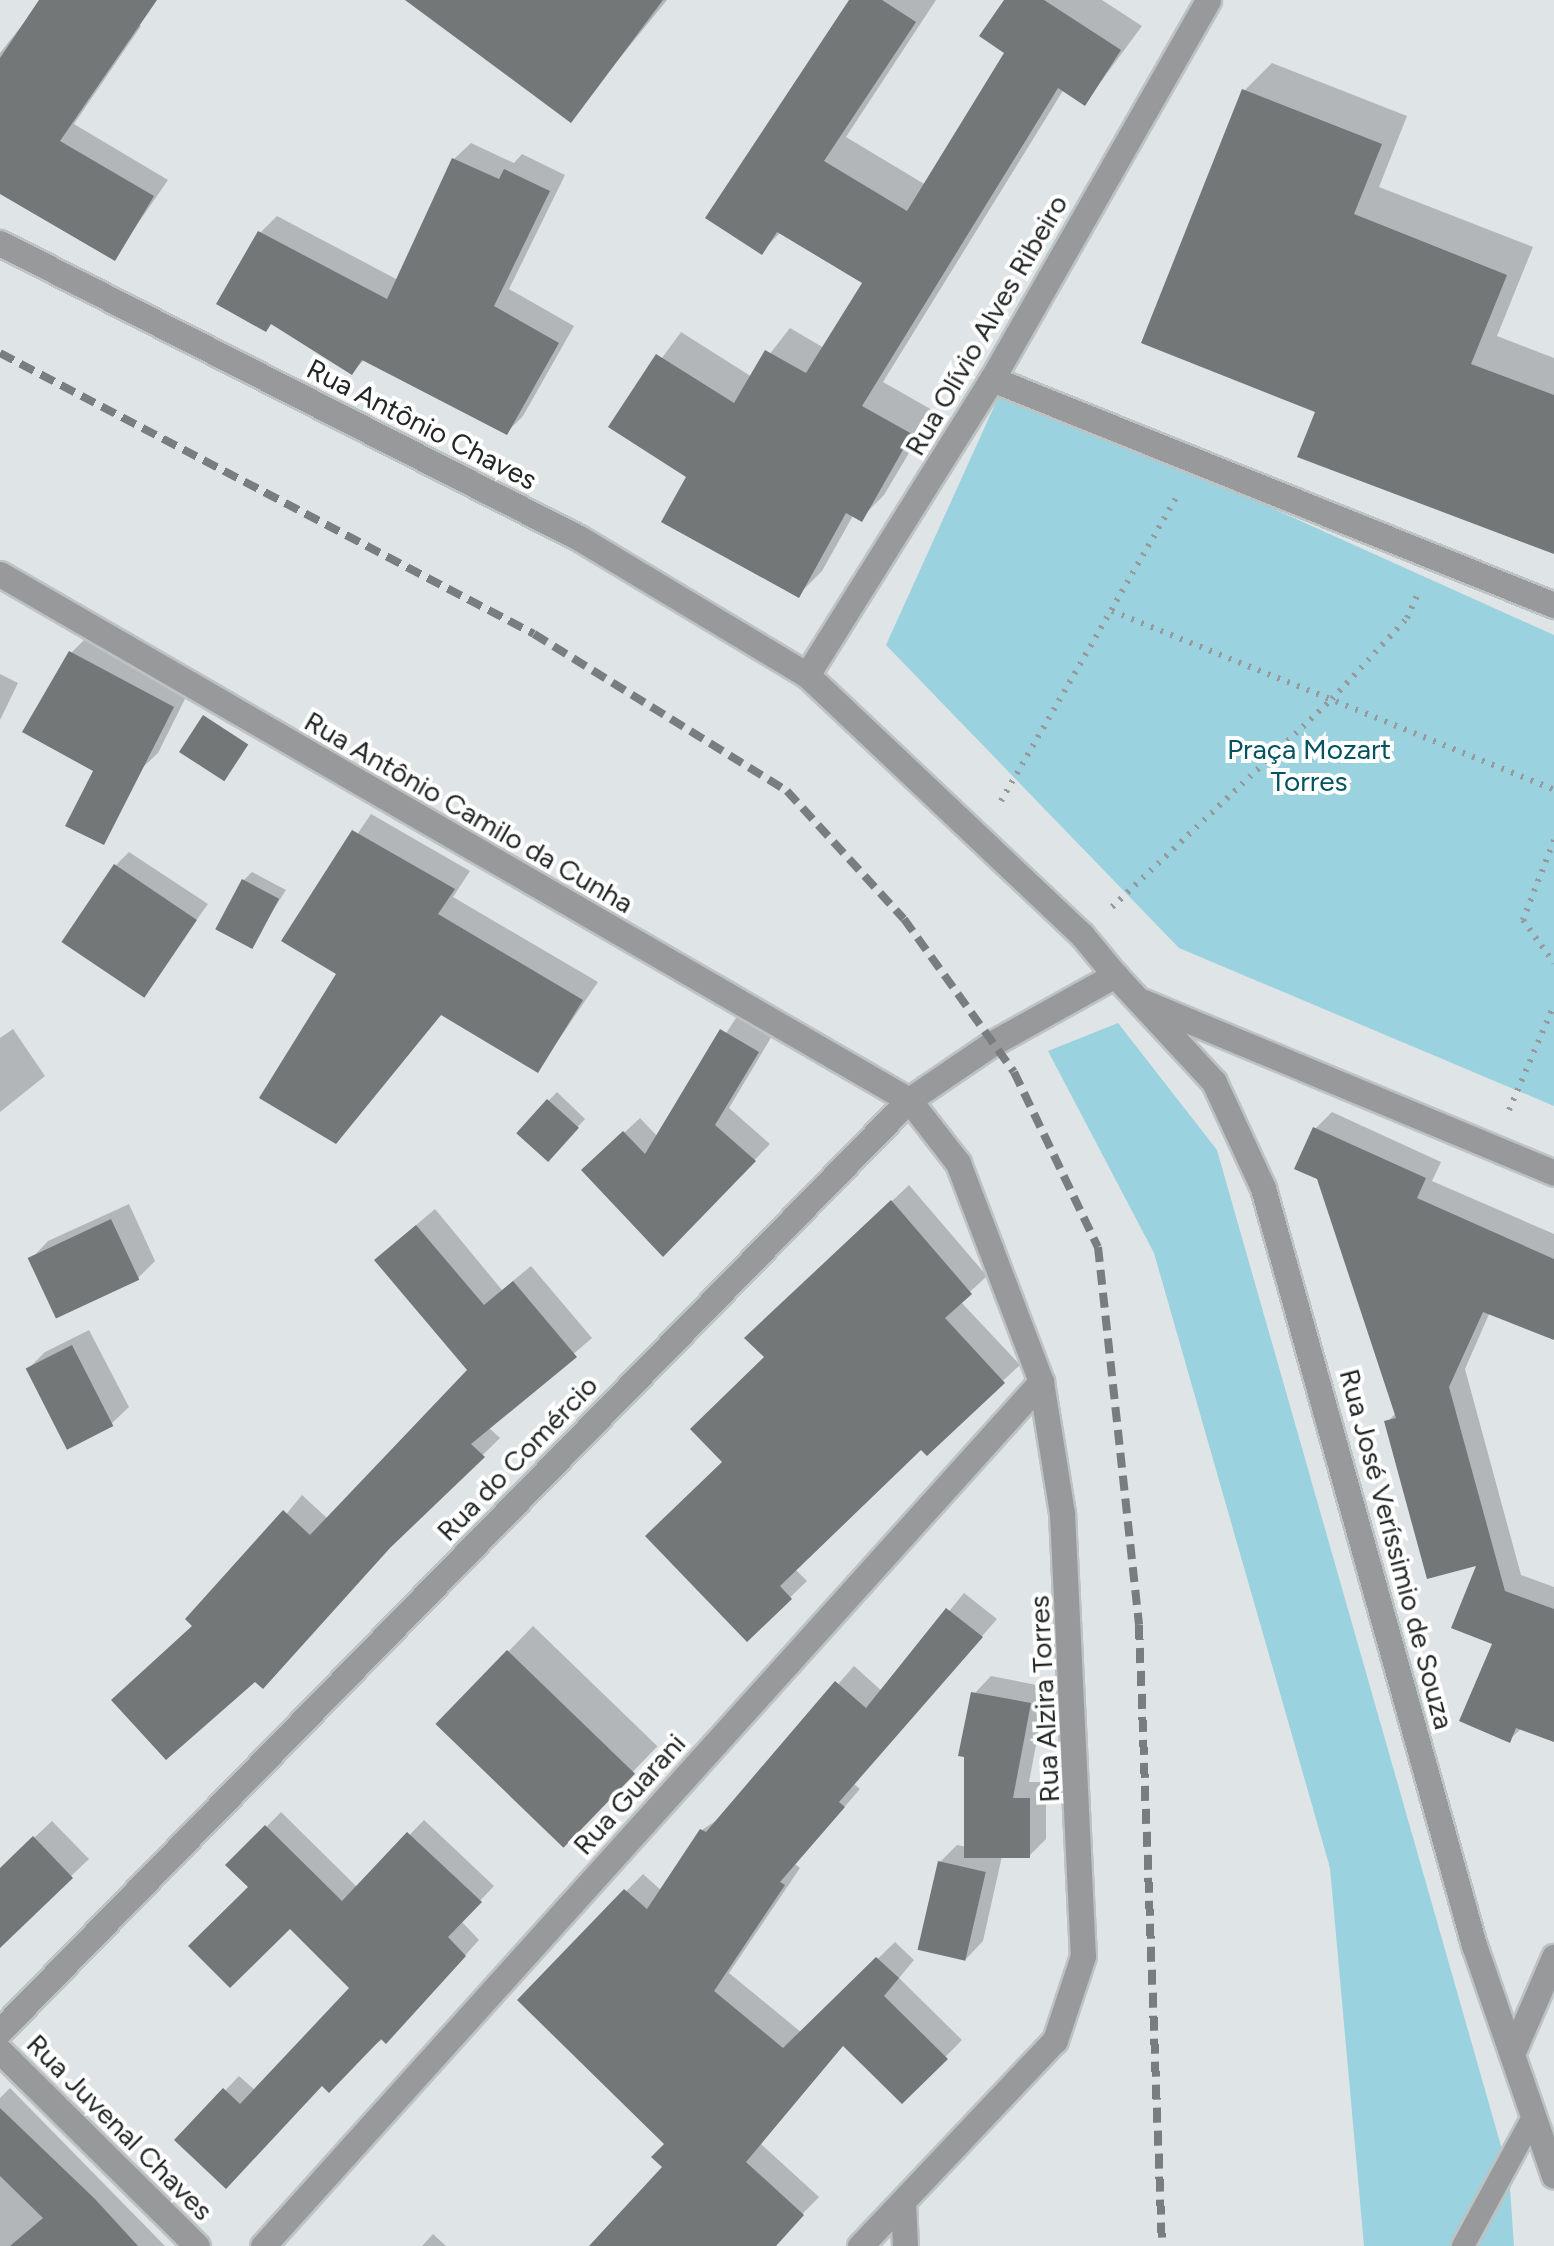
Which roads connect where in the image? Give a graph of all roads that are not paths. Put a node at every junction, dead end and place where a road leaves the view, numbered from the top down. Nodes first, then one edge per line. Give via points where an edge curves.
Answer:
1 (1208, 0) edge
2 (0, 243) edge
3 (992, 379) junction
4 (0, 574) edge
5 (1554, 605) edge
6 (807, 674) junction
7 (1115, 975) junction
8 (1144, 1002) junction
9 (909, 1100) junction
10 (1554, 1173) edge
11 (1040, 1382) junction
12 (1554, 1957) edge
13 (0, 2031) edge
14 (0, 2051) edge
15 (1512, 2054) junction
16 (1534, 2115) junction
17 (1554, 2174) edge
18 (903, 2202) junction
19 (197, 2246) edge
20 (263, 2246) edge
21 (860, 2246) edge
22 (905, 2246) edge
23 (1463, 2246) edge

1 - 3 street, Rua Olívio Alves Ribeiro
2 - 6 street, Rua Antônio Chaves via 579,538
3 - 5 street
3 - 6 street, Rua Olívio Alves Ribeiro
4 - 9 street, Rua Antônio Camilo da Cunha
6 - 7 street via 1082,935
7 - 8 street, Rua José Veríssimio de Souza
7 - 9 street, Rua do Comércio via 993,1043
8 - 10 street
8 - 15 street, Rua José Veríssimio de Souza via 1214,1082 1263,1188 1371,1558 1449,1860
9 - 11 street, Rua Alzira Torres via 958,1164
9 - 13 street, Rua do Comércio
11 - 18 street, Rua Alzira Torres via 1062,1513 1082,1956 1054,2040
11 - 20 street, Rua Guarani
12 - 15 street
14 - 19 street, Rua Juvenal Chaves
15 - 16 street, Rua José Veríssimio de Souza
16 - 17 street, Rua José Veríssimio de Souza
16 - 23 lane
18 - 21 street, Rua Alzira Torres
18 - 22 street

